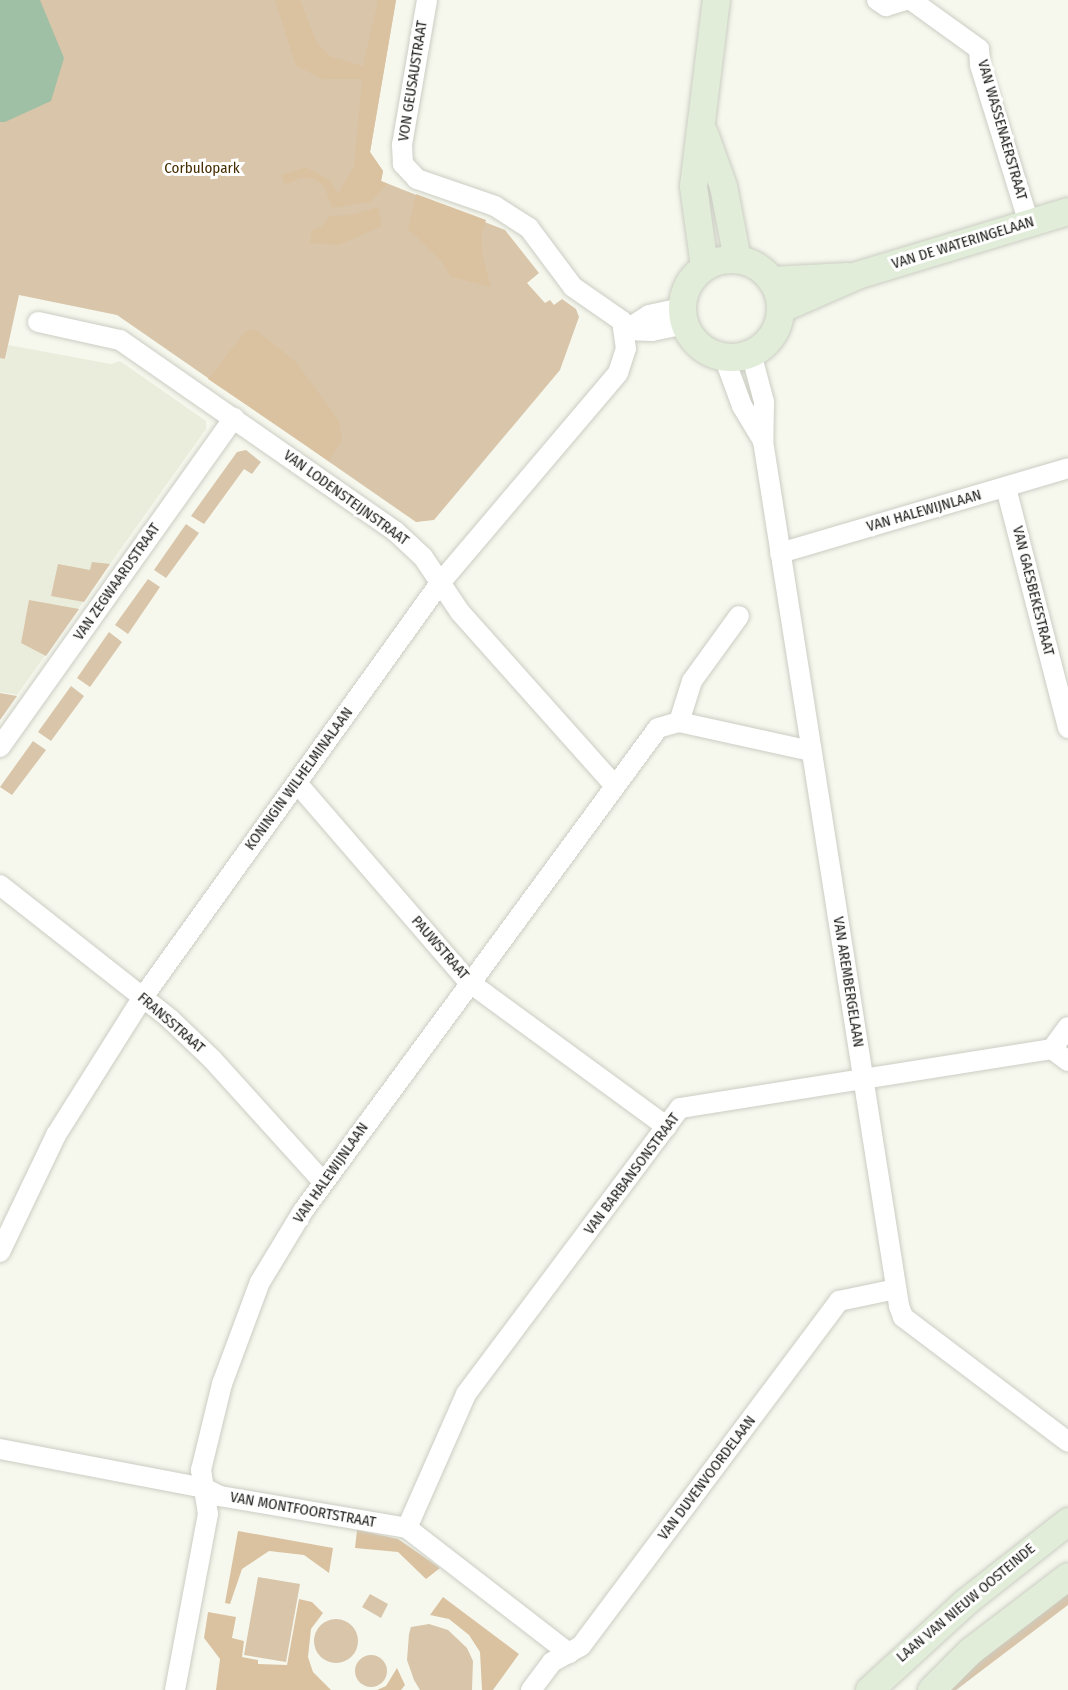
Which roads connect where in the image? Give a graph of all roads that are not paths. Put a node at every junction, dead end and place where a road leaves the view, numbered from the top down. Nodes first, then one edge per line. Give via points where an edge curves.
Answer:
1 (427, 0) edge
2 (716, 0) edge
3 (877, 0) edge
4 (906, 0) edge
5 (911, 0) edge
6 (703, 131) junction
7 (1068, 211) edge
8 (1029, 223) junction
9 (737, 259) junction
10 (704, 266) junction
11 (857, 275) junction
12 (771, 280) junction
13 (780, 309) junction
14 (682, 316) junction
15 (38, 322) dead end
16 (626, 330) junction
17 (751, 353) junction
18 (724, 357) junction
19 (234, 418) junction
20 (763, 441) junction
21 (1068, 468) edge
22 (1006, 488) junction
23 (780, 553) junction
24 (440, 583) junction
25 (739, 616) dead end
26 (679, 722) junction
27 (1068, 728) edge
28 (0, 747) edge
29 (811, 750) junction
30 (297, 783) junction
31 (615, 786) junction
32 (0, 885) edge
33 (469, 982) junction
34 (143, 998) junction
35 (1068, 1027) edge
36 (1060, 1055) edge
37 (864, 1079) junction
38 (668, 1127) junction
39 (323, 1182) junction
40 (0, 1252) edge
41 (896, 1289) junction
42 (1068, 1442) edge
43 (0, 1449) edge
44 (204, 1488) junction
45 (1068, 1521) edge
46 (407, 1528) junction
47 (1068, 1576) edge
48 (575, 1650) junction
49 (175, 1690) edge
50 (531, 1690) edge
51 (869, 1690) edge
52 (931, 1690) edge

1 - 16 street, VON GEUSAUSTRAAT via 402,144 403,164 417,179 495,206 529,228 573,287 617,316
2 - 6 street
3 - 4 street via 886,6
5 - 8 street, VAN WASSENAERSTRAAT via 979,49 980,65
6 - 9 street via 723,186
6 - 10 street via 693,186
7 - 8 street, VAN DE WATERINGELAAN
8 - 11 street, VAN DE WATERINGELAAN
9 - 10 street
9 - 12 street via 762,270
10 - 14 street via 687,284
11 - 12 street, VAN DE WATERINGELAAN
11 - 13 street, VAN DE WATERINGELAAN
12 - 13 street
13 - 17 street via 772,335
14 - 16 street via 649,315
14 - 18 street via 704,350
15 - 19 street, VAN LODENSTEIJNSTRAAT via 120,340
16 - 24 street, KONINGIN WILHELMINALAAN via 626,349 618,373
17 - 18 street
17 - 20 street, VAN AREMBERGELAAN via 764,402
18 - 20 street, VAN AREMBERGELAAN via 742,406
19 - 24 street, VAN LODENSTEIJNSTRAAT via 395,531 423,557
19 - 28 street, VAN ZEGWAARDSTRAAT
20 - 23 street, VAN AREMBERGELAAN
21 - 22 street, VAN HALEWIJNLAAN
22 - 23 street, VAN HALEWIJNLAAN
22 - 27 street, VAN GAESBEKESTRAAT
23 - 29 street, VAN AREMBERGELAAN
24 - 30 street, KONINGIN WILHELMINALAAN
24 - 31 street, VAN LODENSTEIJNSTRAAT via 460,612
25 - 26 street via 692,681
26 - 29 street
26 - 31 street, VAN HALEWIJNLAAN via 658,728
29 - 37 street, VAN AREMBERGELAAN
30 - 33 street, PAUWSTRAAT
30 - 34 street, KONINGIN WILHELMINALAAN
31 - 33 street, VAN HALEWIJNLAAN
32 - 34 street, FRANSSTRAAT
33 - 38 street, PAUWSTRAAT
33 - 39 street, VAN HALEWIJNLAAN
34 - 39 street, FRANSSTRAAT via 212,1059
34 - 40 street, KONINGIN WILHELMINALAAN via 56,1135
35 - 36 street
36 - 37 street, VAN BARBANSONSTRAAT
37 - 38 street, VAN BARBANSONSTRAAT via 680,1108
37 - 41 street, VAN AREMBERGELAAN
38 - 46 street, VAN BARBANSONSTRAAT via 466,1394
39 - 44 street, VAN HALEWIJNLAAN via 260,1281 235,1342 201,1470
41 - 42 street, VAN AREMBERGELAAN via 903,1317
41 - 48 street, VAN DUVENVOORDELAAN via 839,1301
43 - 44 street, VAN MONTFOORTSTRAAT
44 - 46 street, VAN MONTFOORTSTRAAT via 220,1496
44 - 49 street, VAN HALEWIJNLAAN via 208,1515
45 - 51 street, LAAN VAN NIEUW OOSTEINDE via 965,1602
46 - 48 street, VAN MONTFOORTSTRAAT
47 - 52 street via 970,1651
48 - 50 street, VAN DUVENVOORDELAAN via 552,1662

